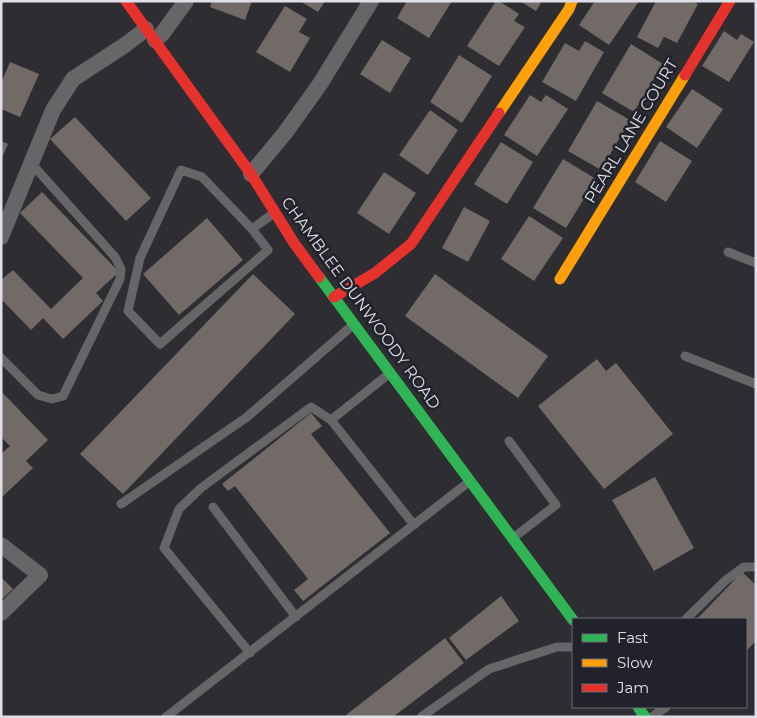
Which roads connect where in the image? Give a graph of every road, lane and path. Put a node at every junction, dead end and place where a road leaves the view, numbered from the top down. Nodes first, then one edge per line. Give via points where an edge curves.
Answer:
1 (126, 1) edge
2 (186, 1) edge
3 (371, 1) edge
4 (572, 1) edge
5 (730, 1) edge
6 (151, 34) junction
7 (31, 163) junction
8 (251, 174) junction
9 (274, 213) junction
10 (252, 229) junction
11 (1, 237) edge
12 (728, 252) dead end
13 (756, 263) edge
14 (560, 279) dead end
15 (334, 297) junction
16 (354, 324) junction
17 (685, 356) dead end
18 (1, 358) edge
19 (390, 373) junction
20 (756, 384) edge
21 (331, 420) junction
22 (509, 441) dead end
23 (470, 481) junction
24 (120, 504) dead end
25 (213, 508) dead end
26 (414, 525) junction
27 (513, 538) junction
28 (1, 545) edge
29 (756, 567) edge
30 (1, 613) edge
31 (296, 617) junction
32 (687, 618) edge
33 (572, 619) edge
34 (572, 647) edge
35 (250, 653) junction
36 (665, 708) edge
37 (166, 717) edge
38 (420, 717) edge
39 (652, 717) edge

1 - 6 street, CHAMBLEE DUNWOODY ROAD
2 - 6 street via 162,34
3 - 8 street via 320,84
4 - 15 street via 411,244
5 - 14 street, PEARL LANE COURT
6 - 7 street via 125,45 72,79 53,110
6 - 8 street, CHAMBLEE DUNWOODY ROAD
7 - 11 street
7 - 18 lane via 116,257 120,279 63,396 52,399 38,395
8 - 9 street, CHAMBLEE DUNWOODY ROAD
9 - 10 lane
9 - 15 street, CHAMBLEE DUNWOODY ROAD
10 - 10 lane via 268,250 160,344 128,311 140,258 181,170 202,177
12 - 13 lane
15 - 16 street, CHAMBLEE DUNWOODY ROAD
16 - 19 street, CHAMBLEE DUNWOODY ROAD
16 - 24 lane via 247,416
17 - 20 lane
19 - 21 lane
19 - 23 street, CHAMBLEE DUNWOODY ROAD
21 - 26 lane
21 - 35 lane via 311,407 201,488 179,509 164,548
22 - 27 lane via 556,505
23 - 26 lane
23 - 27 street, CHAMBLEE DUNWOODY ROAD
25 - 31 lane
26 - 31 lane
27 - 33 street, CHAMBLEE DUNWOODY ROAD
28 - 30 street via 40,576
29 - 32 lane via 744,567 726,580
31 - 35 lane
34 - 38 lane via 557,648 489,669
35 - 37 lane
36 - 39 lane

